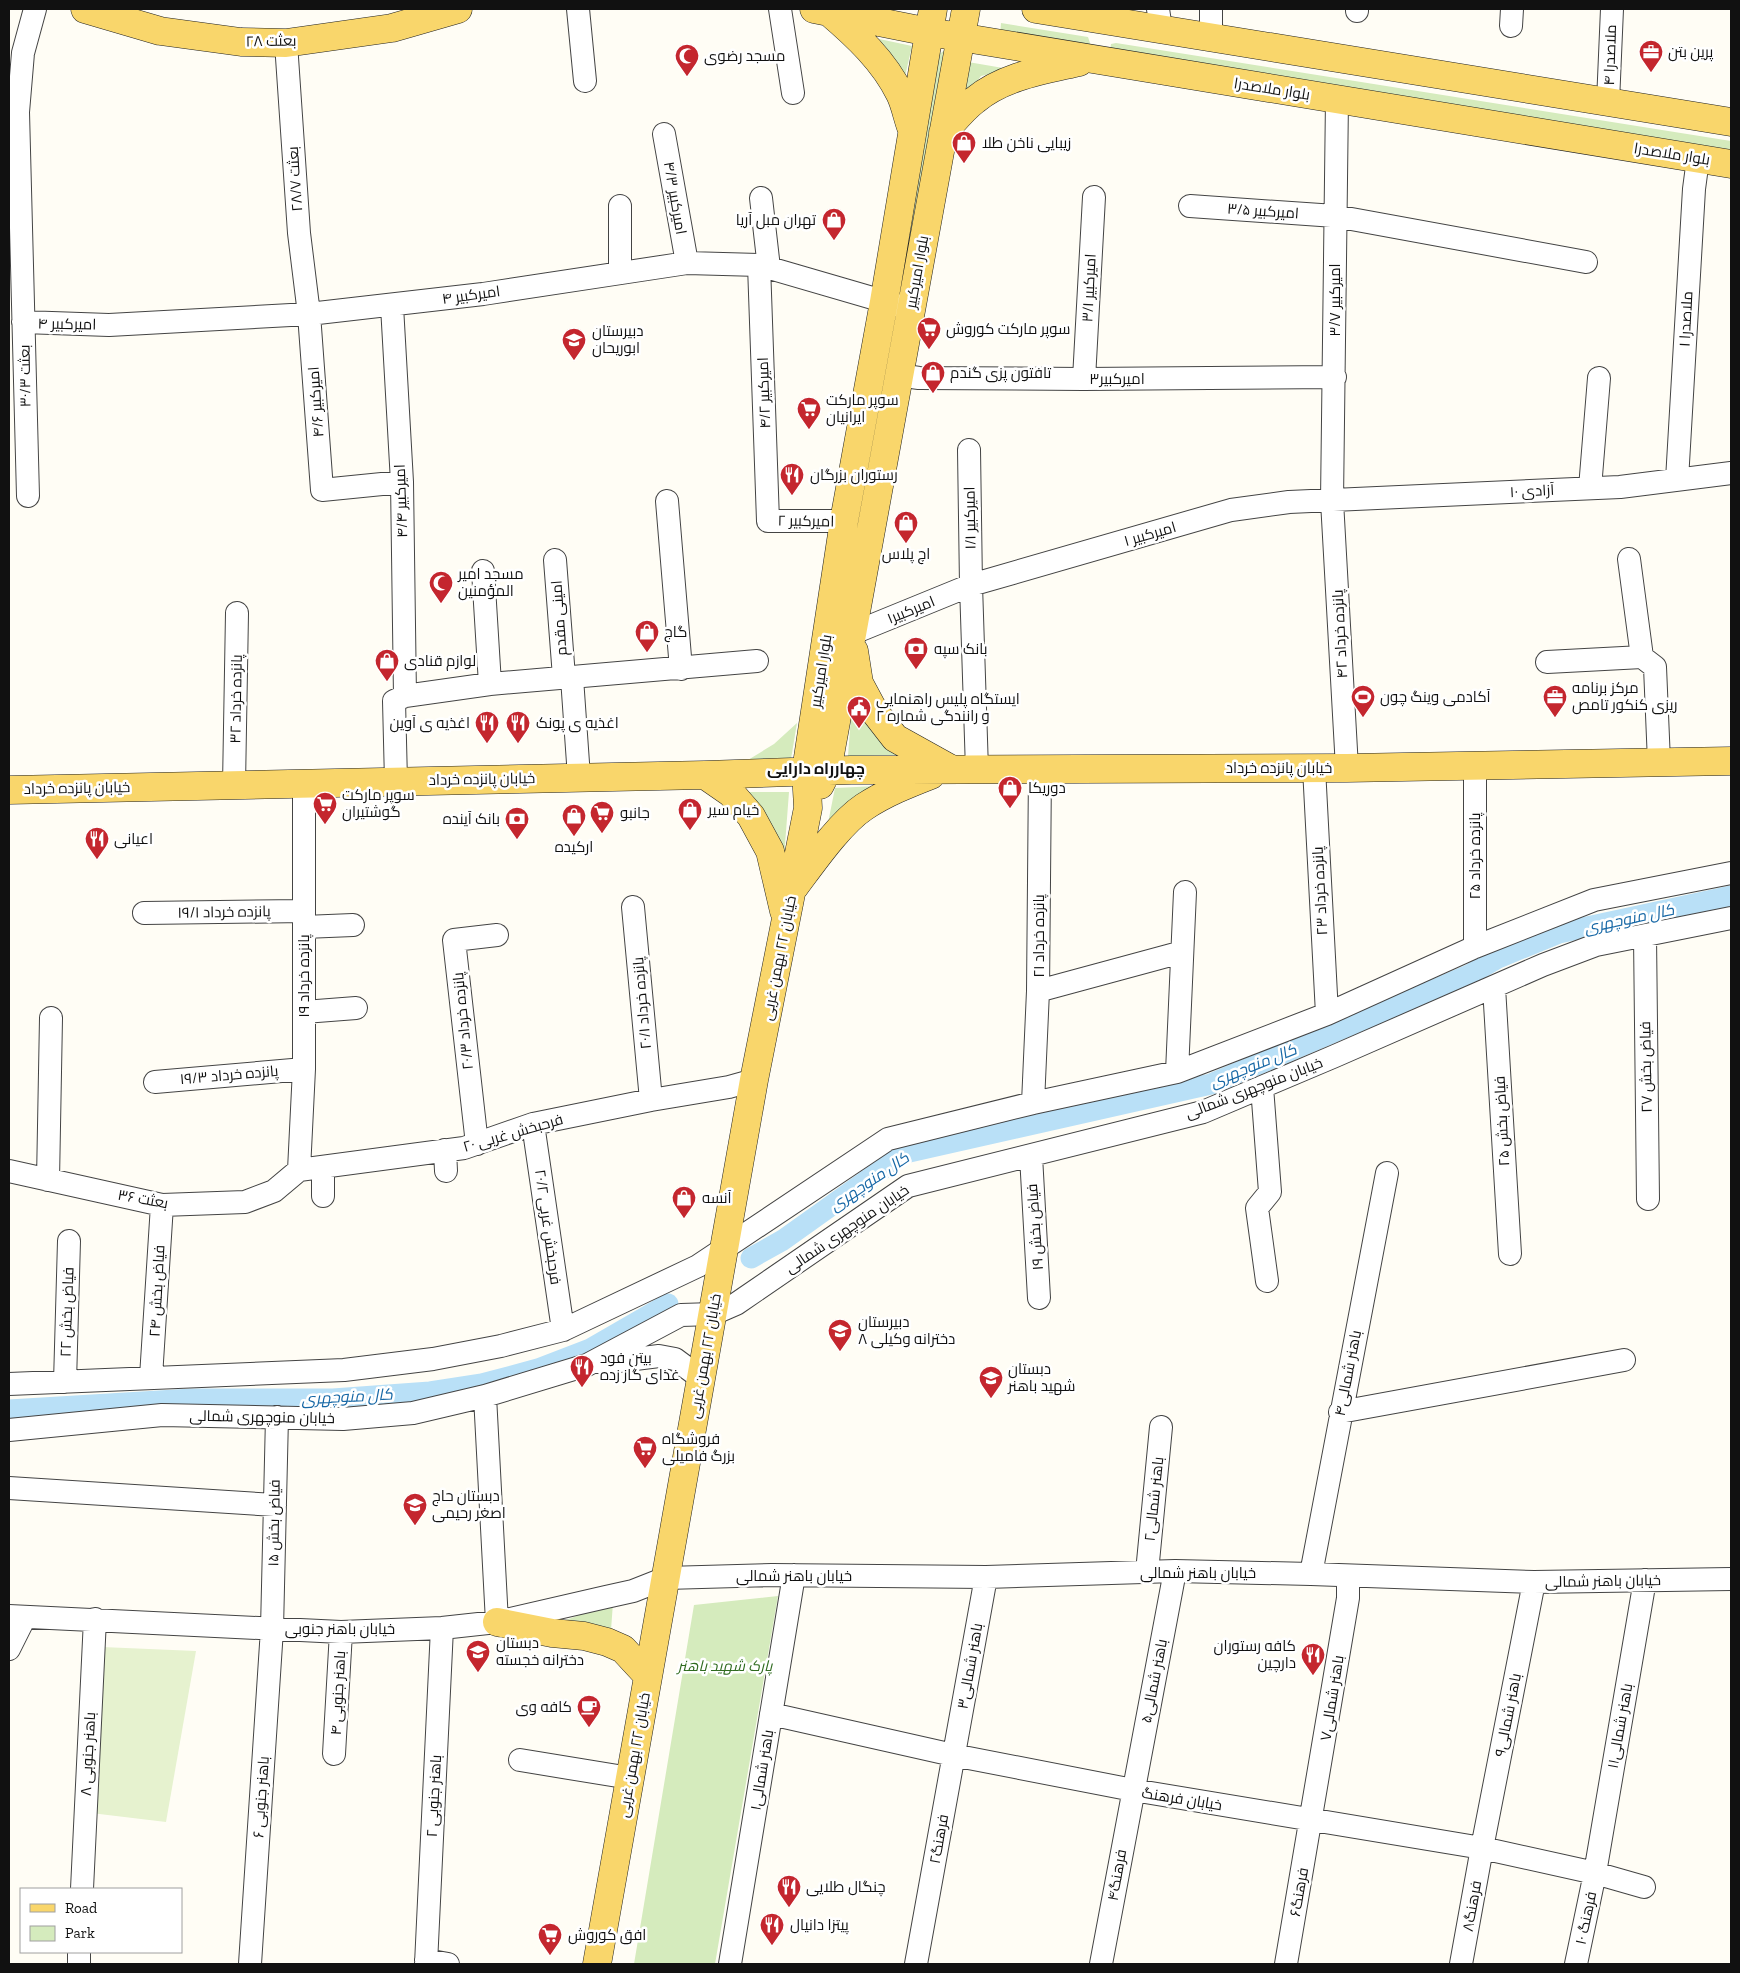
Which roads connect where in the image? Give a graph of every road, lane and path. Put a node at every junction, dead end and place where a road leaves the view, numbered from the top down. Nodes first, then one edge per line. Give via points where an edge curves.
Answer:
1 (35, 9) edge
2 (85, 9) edge
3 (458, 9) edge
4 (578, 9) edge
5 (780, 9) edge
6 (966, 9) edge
7 (1036, 9) edge
8 (1210, 9) edge
9 (1612, 9) edge
10 (821, 10) edge
11 (416, 16) edge
12 (1091, 16) edge
13 (1160, 19) edge
14 (931, 20) edge
15 (961, 38) junction
16 (1211, 38) junction
17 (286, 43) junction
18 (1096, 60) junction
19 (585, 81) dead end
20 (793, 93) dead end
21 (1337, 99) junction
22 (1608, 102) junction
23 (1731, 122) edge
24 (912, 131) junction
25 (943, 133) junction
26 (664, 134) dead end
27 (1698, 159) junction
28 (1731, 164) edge
29 (1094, 197) dead end
30 (762, 198) dead end
31 (620, 206) dead end
32 (1190, 206) dead end
33 (1335, 216) junction
34 (15, 255) edge
35 (1586, 262) dead end
36 (687, 263) junction
37 (764, 267) junction
38 (620, 273) junction
39 (884, 302) junction
40 (392, 306) junction
41 (910, 309) junction
42 (309, 314) junction
43 (23, 322) junction
44 (898, 375) junction
45 (1335, 377) junction
46 (1599, 378) dead end
47 (1084, 379) junction
48 (969, 450) dead end
49 (1731, 473) edge
50 (1677, 480) junction
51 (402, 482) junction
52 (1590, 488) junction
53 (28, 496) dead end
54 (667, 501) dead end
55 (1332, 501) junction
56 (768, 521) joint
57 (844, 521) junction
58 (1629, 559) dead end
59 (555, 560) dead end
60 (483, 571) dead end
61 (970, 586) junction
62 (237, 613) dead end
63 (852, 634) junction
64 (1642, 656) junction
65 (757, 662) dead end
66 (1547, 662) dead end
67 (681, 668) junction
68 (568, 677) junction
69 (490, 684) junction
70 (405, 696) junction
71 (1731, 761) edge
72 (1659, 762) junction
73 (1475, 765) junction
74 (1314, 768) junction
75 (1347, 768) junction
76 (950, 769) junction
77 (977, 770) junction
78 (1040, 770) junction
79 (817, 771) junction
80 (705, 775) junction
81 (579, 777) junction
82 (396, 781) junction
83 (304, 783) junction
84 (234, 784) junction
85 (9, 790) edge
86 (1731, 873) edge
87 (792, 889) junction
88 (1185, 892) dead end
89 (633, 907) dead end
90 (144, 913) dead end
91 (1731, 918) edge
92 (304, 919) junction
93 (786, 921) junction
94 (353, 925) dead end
95 (497, 935) dead end
96 (1645, 936) junction
97 (1475, 947) junction
98 (1182, 952) junction
99 (1494, 987) junction
100 (1038, 991) junction
101 (356, 1008) dead end
102 (304, 1012) junction
103 (1327, 1014) junction
104 (51, 1018) dead end
105 (304, 1068) junction
106 (1177, 1072) junction
107 (754, 1080) junction
108 (154, 1082) dead end
109 (1262, 1087) junction
110 (651, 1100) junction
111 (1034, 1103) junction
112 (533, 1124) junction
113 (477, 1144) junction
114 (1031, 1156) junction
115 (323, 1167) junction
116 (299, 1170) junction
117 (9, 1171) edge
118 (1386, 1173) dead end
119 (48, 1180) junction
120 (323, 1196) dead end
121 (1648, 1199) dead end
122 (162, 1205) junction
123 (69, 1241) dead end
124 (723, 1249) junction
125 (1510, 1254) dead end
126 (1267, 1282) dead end
127 (1040, 1298) dead end
128 (713, 1314) junction
129 (563, 1330) junction
130 (1624, 1360) dead end
131 (587, 1365) junction
132 (151, 1377) junction
133 (702, 1379) junction
134 (65, 1382) junction
135 (9, 1384) edge
136 (485, 1396) junction
137 (1340, 1412) junction
138 (277, 1417) junction
139 (1161, 1426) dead end
140 (10, 1431) edge
141 (9, 1488) edge
142 (275, 1505) junction
143 (1175, 1571) junction
144 (1147, 1572) junction
145 (1311, 1574) junction
146 (794, 1575) junction
147 (1348, 1576) junction
148 (986, 1577) junction
149 (666, 1578) junction
150 (1645, 1580) junction
151 (1731, 1580) edge
152 (1534, 1582) junction
153 (17, 1617) edge
154 (95, 1619) junction
155 (497, 1622) junction
156 (442, 1628) junction
157 (272, 1629) junction
158 (341, 1632) junction
159 (9, 1649) edge
160 (648, 1676) junction
161 (771, 1714) junction
162 (334, 1754) dead end
163 (953, 1755) junction
164 (520, 1760) dead end
165 (630, 1778) junction
166 (1133, 1790) junction
167 (1311, 1820) junction
168 (1482, 1848) junction
169 (1595, 1873) junction
170 (1644, 1887) dead end
171 (82, 1888) edge
172 (426, 1962) edge
173 (1101, 1962) edge
174 (250, 1964) edge
175 (448, 1964) edge
176 (597, 1964) edge
177 (730, 1964) edge
178 (916, 1964) edge
179 (1286, 1964) edge
180 (1461, 1964) edge
181 (1576, 1964) edge

1 - 34 street, بعثت ۳۰/۳ via 23,53 18,112
2 - 17 main road, بعثت ۲۸ via 160,32 241,42
3 - 11 main road, بعثت ۲۸
4 - 19 street
5 - 20 street
6 - 15 main road, بلوار امیرکبیر
7 - 12 main road
8 - 16 street
9 - 22 street, ملاصدرا ۴
10 - 14 main road, بلوار ملاصدرا
10 - 24 main road via 860,39 884,68 900,94
11 - 17 main road, بعثت ۲۸ via 392,28
12 - 13 main road
12 - 18 main road
13 - 16 main road
14 - 15 main road, بلوار ملاصدرا
14 - 24 main road, بلوار امیرکبیر
15 - 18 main road, بلوار ملاصدرا
15 - 25 main road, بلوار امیرکبیر
16 - 22 main road
17 - 42 street, بعثت ۲۸/۷ via 299,233
18 - 21 main road, بلوار ملاصدرا
18 - 25 main road via 1033,72 1003,82 975,100
21 - 27 main road, بلوار ملاصدرا
21 - 33 street, امیرکبیر ۳/۷
22 - 23 main road
24 - 39 main road, بلوار امیرکبیر
25 - 41 main road, بلوار امیرکبیر
26 - 36 street, امیرکبیر ۴/۳
27 - 28 main road, بلوار ملاصدرا
27 - 50 street, ملاصدرا ۱
29 - 47 street, امیرکبیر ۳/۱
30 - 37 street, امیرکبیر ۴/۲
31 - 38 street
32 - 33 street, امیرکبیر ۳/۵
33 - 35 street, امیرکبیر ۳/۵
33 - 45 street, امیرکبیر ۳/۷
34 - 43 street, بعثت ۳۰/۳
36 - 37 street, امیرکبیر ۴
36 - 38 street, امیرکبیر ۴
37 - 39 street, امیرکبیر ۴
37 - 56 street, امیرکبیر ۴/۲
38 - 40 street, امیرکبیر ۴
39 - 41 street, امیرکبیر ۴
39 - 57 main road, بلوار امیرکبیر
40 - 42 street, امیرکبیر ۴
40 - 51 street, امیرکبیر ۴/۴
41 - 44 main road, بلوار امیرکبیر
42 - 43 street, امیرکبیر ۴ via 108,325
42 - 51 street, امیرکبیر ۴/۶ via 322,490
43 - 53 street, بعثت ۳۰/۳
44 - 47 street, امیرکبیر۳ via 919,378
44 - 63 main road, بلوار امیرکبیر
45 - 47 street, امیرکبیر۳
45 - 55 street, امیرکبیر ۳/۷
46 - 52 street
48 - 61 street, امیرکبیر ۱/۱
49 - 50 street, آزادی ۱۰
50 - 52 street, آزادی ۱۰
51 - 70 street, امیرکبیر ۴/۴
52 - 55 street, آزادی ۱۰
54 - 67 street
55 - 61 street, امیرکبیر ۱ via 1289,502 1231,510
55 - 75 street, پانزده خرداد ۴۲
56 - 57 street, امیرکبیر ۲
57 - 79 main road, بلوار امیرکبیر
58 - 64 street
59 - 68 street, امینی مقدم
60 - 69 street
61 - 63 street, امیرکبیر۱
61 - 77 street, امیرکبیر ۱/۱
62 - 84 street, پانزده خرداد ۳۲
63 - 76 main road via 859,682 874,712 895,738
63 - 79 main road, بلوار امیرکبیر
64 - 66 street
64 - 72 street via 1655,667
65 - 67 street
67 - 68 street
68 - 69 street
68 - 81 street, امینی مقدم
69 - 70 street
70 - 82 street via 394,702
71 - 72 main road, خیابان پانزده خرداد
72 - 73 main road, خیابان پانزده خرداد
73 - 75 main road, خیابان پانزده خرداد
73 - 97 street, پانزده خرداد ۲۵
74 - 75 main road, خیابان پانزده خرداد
74 - 78 main road, خیابان پانزده خرداد
74 - 103 street, پانزده خرداد ۲۳
76 - 77 main road, خیابان پانزده خرداد
76 - 79 main road, خیابان پانزده خرداد
76 - 87 main road via 899,787 863,808 836,834
77 - 78 main road, خیابان پانزده خرداد
78 - 100 street, پانزده خرداد ۲۱
79 - 80 main road, خیابان پانزده خرداد
79 - 87 main road, خیابان ۲۲ بهمن غربی
80 - 81 main road, خیابان پانزده خرداد
80 - 93 main road via 731,793 751,816 770,851
81 - 82 main road, خیابان پانزده خرداد
82 - 83 main road, خیابان پانزده خرداد
83 - 84 main road, خیابان پانزده خرداد
83 - 92 street, پانزده خرداد ۱۹
84 - 85 main road, خیابان پانزده خرداد
86 - 97 street via 1594,900
87 - 93 main road, خیابان ۲۲ بهمن غربی
88 - 98 street
89 - 110 street, پانزده خرداد ۲۰/۱
90 - 92 street, پانزده خرداد ۱۹/۱
91 - 96 street, خیابان منوچهری شمالی
92 - 94 street, پانزده خرداد ۱۹/۱
92 - 102 street, پانزده خرداد ۱۹
93 - 107 main road, خیابان ۲۲ بهمن غربی
95 - 113 street, پانزده خرداد ۲۰/۳ via 454,940
96 - 99 street, خیابان منوچهری شمالی via 1596,945
96 - 121 street, فیاض بخش ۲۷
97 - 103 street
98 - 100 street
98 - 106 street
99 - 109 street, خیابان منوچهری شمالی
99 - 125 street, فیاض بخش ۲۵
100 - 111 street, پانزده خرداد ۲۱
101 - 102 street
102 - 105 street, پانزده خرداد ۱۹
103 - 106 street
104 - 119 street
105 - 108 street, پانزده خرداد ۱۹/۳
105 - 116 street, پانزده خرداد ۱۹
106 - 111 street
107 - 110 street, فرحبخش غربی ۲۰
107 - 124 main road, خیابان ۲۲ بهمن غربی
109 - 114 street, خیابان منوچهری شمالی via 1203,1112
109 - 126 street via 1270,1192 1258,1208
110 - 112 street, فرحبخش غربی ۲۰
111 - 124 street via 888,1139
112 - 113 street, فرحبخش غربی ۲۰
112 - 129 street, فرحبخش غربی ۲۰/۲
113 - 115 street, فرحبخش غربی ۲۰ via 464,1148 445,1161
114 - 127 street, فیاض بخش ۱۹
114 - 128 street, خیابان منوچهری شمالی via 908,1186 736,1304
115 - 116 street, فرحبخش غربی ۲۰
115 - 120 street
116 - 122 street, بعثت ۳۶ via 274,1191 244,1202
117 - 119 street, بعثت ۳۶
118 - 137 street, باهنر شمالی۴
119 - 122 street, بعثت ۳۶
122 - 132 street, فیاض بخش ۲۴
123 - 134 street, فیاض بخش ۲۲
124 - 128 main road, خیابان ۲۲ بهمن غربی
124 - 129 street via 683,1273
128 - 131 street, خیابان منوچهری شمالی via 681,1315
128 - 133 main road, خیابان ۲۲ بهمن غربی
129 - 132 street via 501,1346 382,1367
130 - 137 street
131 - 133 street via 659,1356 675,1359
131 - 136 street, خیابان منوچهری شمالی
132 - 134 street
133 - 149 main road, خیابان ۲۲ بهمن غربی
134 - 135 street
136 - 138 street, خیابان منوچهری شمالی via 413,1413 343,1419
136 - 155 street
137 - 145 street, باهنر شمالی۴
138 - 140 street, خیابان منوچهری شمالی via 162,1415
138 - 142 street, فیاض بخش ۱۵
139 - 144 street, باهنر شمالی۲
141 - 142 street
142 - 157 street, فیاض بخش ۱۵
143 - 144 street, خیابان باهنر شمالی
143 - 145 street, خیابان باهنر شمالی
143 - 166 street, باهنر شمالی۵
144 - 148 street, خیابان باهنر شمالی
145 - 147 street, خیابان باهنر شمالی
146 - 148 street, خیابان باهنر شمالی
146 - 149 street, خیابان باهنر شمالی
146 - 161 street, باهنر شمالی۱
147 - 152 street, خیابان باهنر شمالی
147 - 167 street, باهنر شمالی۷ via 1348,1598
148 - 163 street, باهنر شمالی۳
149 - 155 street, خیابان باهنر جنوبی via 606,1598
149 - 160 main road, خیابان ۲۲ بهمن غربی
150 - 151 street, خیابان باهنر شمالی
150 - 152 street, خیابان باهنر شمالی
150 - 169 street, باهنر شمالی۱۱
152 - 168 street, باهنر شمالی۹
153 - 154 street, خیابان باهنر جنوبی
153 - 159 street
154 - 157 street, خیابان باهنر جنوبی
154 - 171 street, باهنر جنوبی ۸
155 - 156 street, خیابان باهنر جنوبی
155 - 160 main road via 607,1642 623,1649
156 - 158 street, خیابان باهنر جنوبی
156 - 172 street, باهنر جنوبی ۲
157 - 158 street, خیابان باهنر جنوبی
157 - 174 street, باهنر جنوبی ۶
158 - 162 street, باهنر جنوبی ۴
160 - 165 main road, خیابان ۲۲ بهمن غربی
161 - 163 street, خیابان فرهنگ
161 - 177 street, باهنر شمالی۱
163 - 166 street, خیابان فرهنگ
163 - 178 street, فرهنگ۲
164 - 165 street
165 - 176 main road, خیابان ۲۲ بهمن غربی
166 - 167 street, خیابان فرهنگ
166 - 173 street, فرهنگ۴
167 - 168 street, خیابان فرهنگ
167 - 179 street, فرهنگ۶
168 - 169 street, خیابان فرهنگ
168 - 180 street, فرهنگ۸
169 - 170 street, خیابان فرهنگ
169 - 181 street, فرهنگ ۱۰
172 - 175 street

